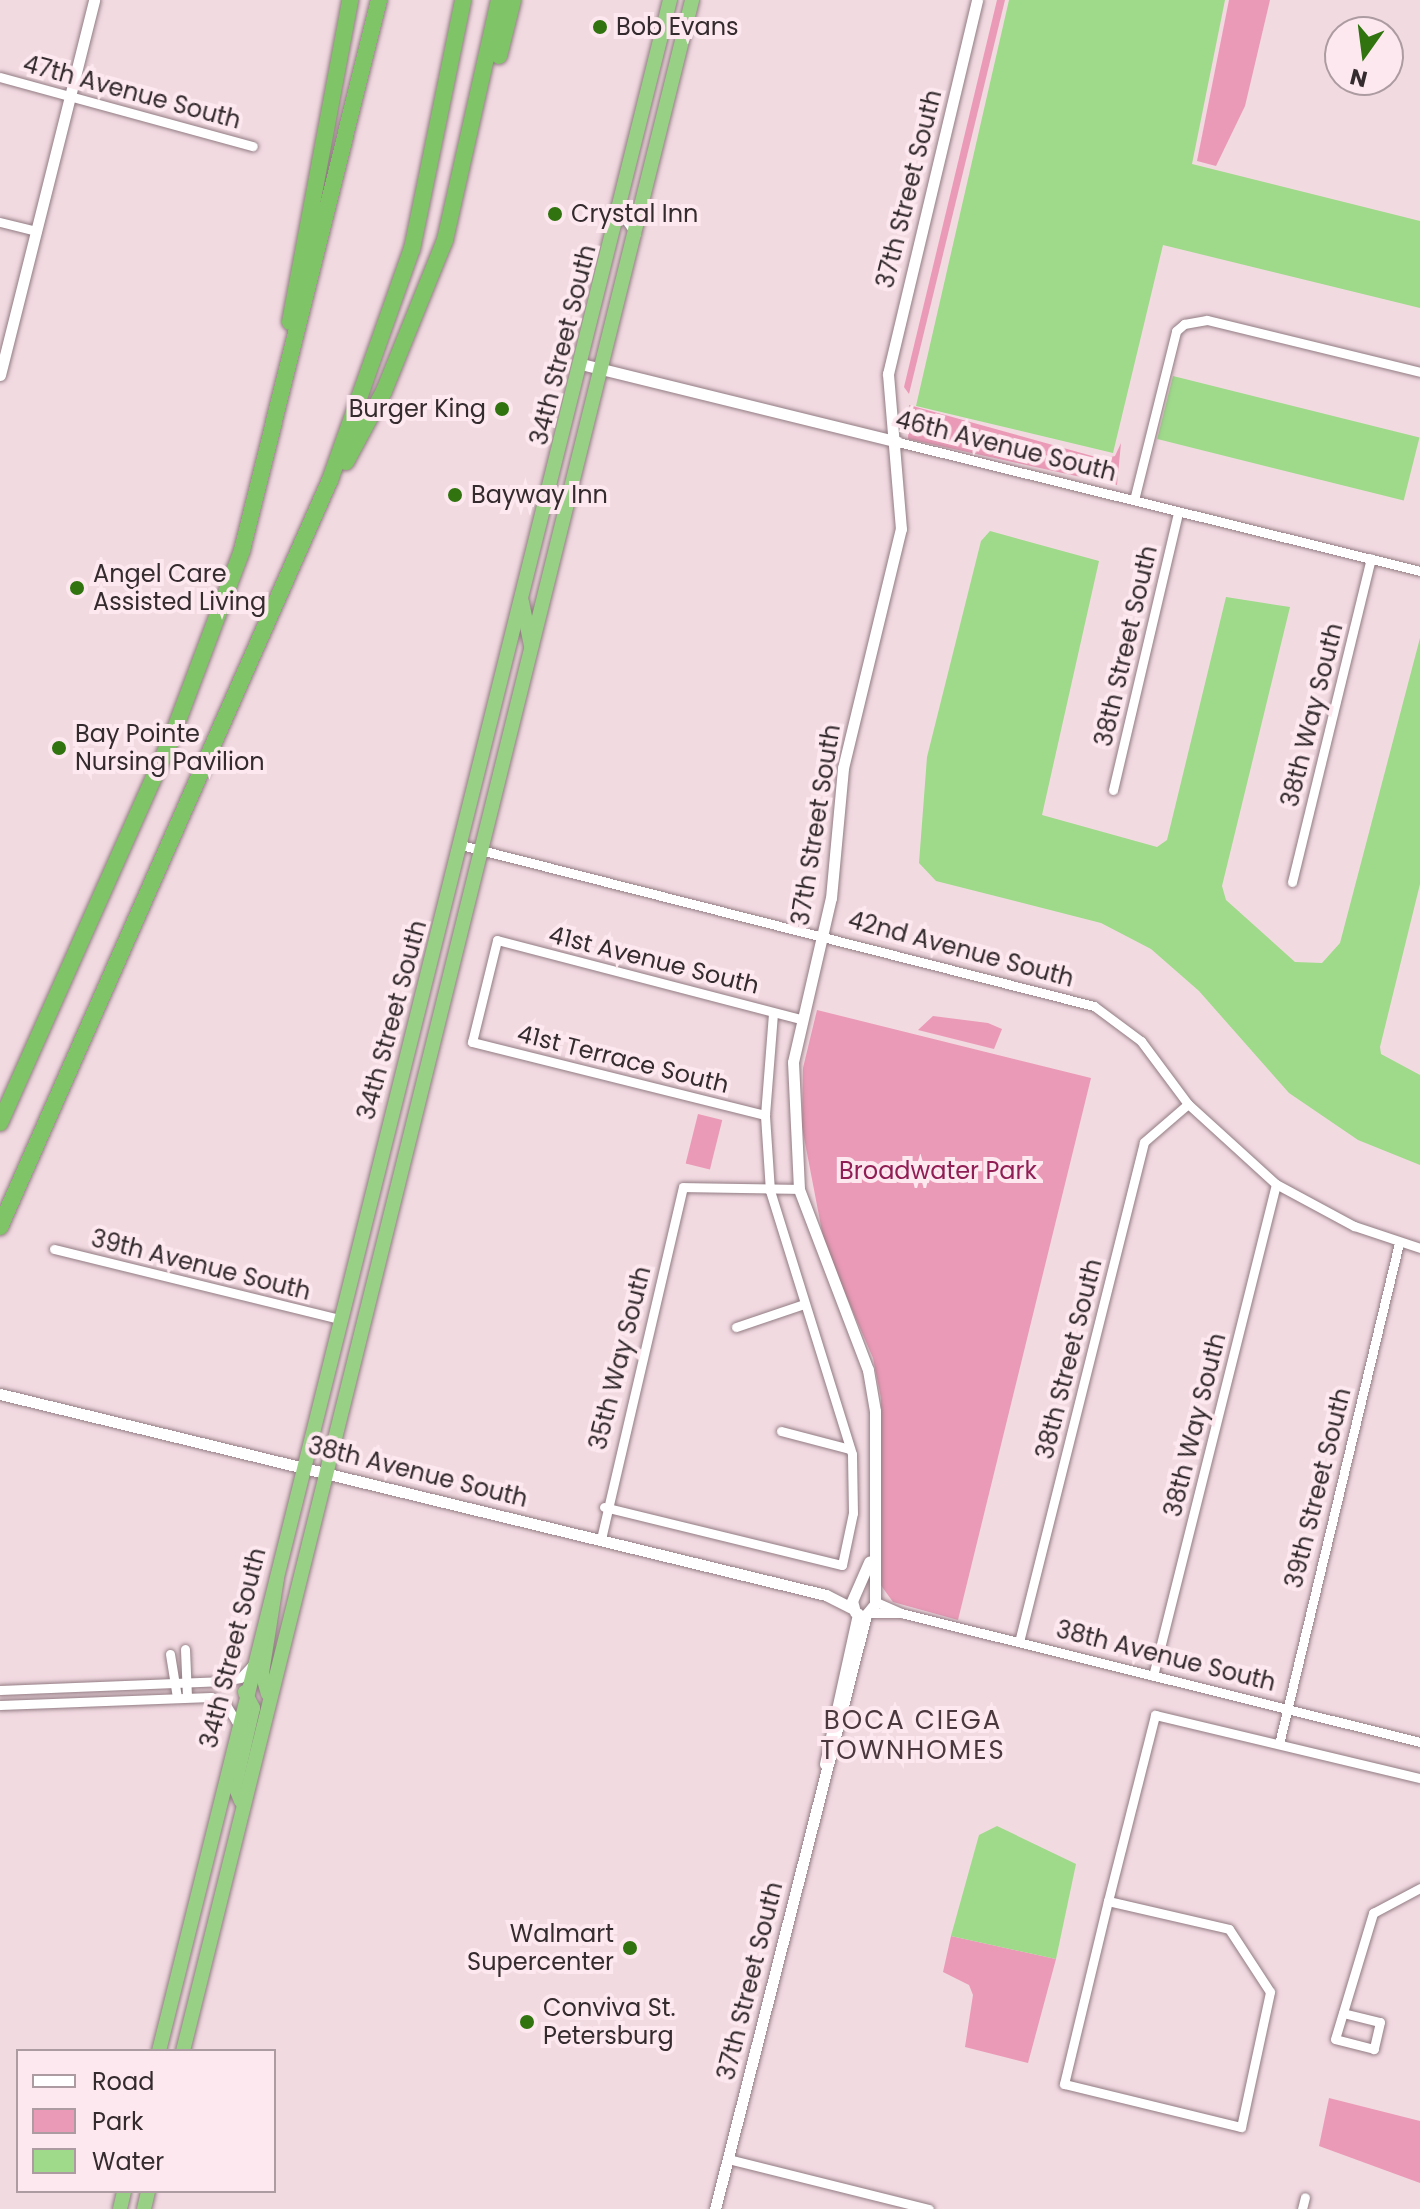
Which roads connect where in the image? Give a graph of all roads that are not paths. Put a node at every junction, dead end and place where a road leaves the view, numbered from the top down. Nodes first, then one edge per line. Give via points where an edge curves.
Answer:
1 (94, 0) edge
2 (350, 0) edge
3 (379, 0) edge
4 (463, 0) edge
5 (499, 0) edge
6 (513, 0) edge
7 (670, 0) edge
8 (692, 0) edge
9 (977, 0) edge
10 (0, 77) edge
11 (70, 95) junction
12 (477, 118) junction
13 (253, 146) dead end
14 (619, 210) junction
15 (0, 222) edge
16 (37, 231) junction
17 (636, 234) junction
18 (5, 334) edge
19 (289, 363) junction
20 (581, 364) junction
21 (602, 369) junction
22 (1420, 372) edge
23 (0, 375) edge
24 (898, 442) junction
25 (1134, 500) junction
26 (1178, 512) junction
27 (305, 538) junction
28 (533, 556) junction
29 (1371, 559) junction
30 (1420, 571) edge
31 (522, 602) junction
32 (543, 605) junction
33 (532, 648) junction
34 (1113, 790) dead end
35 (461, 845) junction
36 (481, 850) junction
37 (1292, 882) dead end
38 (822, 933) junction
39 (773, 1014) junction
40 (800, 1019) junction
41 (472, 1042) joint
42 (393, 1104) junction
43 (1188, 1104) junction
44 (765, 1115) junction
45 (0, 1123) edge
46 (373, 1183) junction
47 (1276, 1184) junction
48 (394, 1187) junction
49 (799, 1189) junction
50 (770, 1191) junction
51 (0, 1227) edge
52 (1399, 1243) junction
53 (1420, 1248) edge
54 (54, 1249) dead end
55 (375, 1259) junction
56 (804, 1304) junction
57 (339, 1319) junction
58 (736, 1327) dead end
59 (0, 1394) edge
60 (781, 1431) dead end
61 (850, 1449) junction
62 (302, 1466) junction
63 (323, 1471) junction
64 (604, 1507) junction
65 (601, 1539) junction
66 (870, 1562) junction
67 (275, 1570) junction
68 (873, 1599) junction
69 (860, 1607) junction
70 (901, 1613) junction
71 (1019, 1642) junction
72 (185, 1649) dead end
73 (170, 1654) dead end
74 (252, 1665) junction
75 (1153, 1676) junction
76 (174, 1682) junction
77 (185, 1682) junction
78 (0, 1690) edge
79 (245, 1692) junction
80 (268, 1694) junction
81 (182, 1696) junction
82 (0, 1705) edge
83 (1285, 1709) junction
84 (237, 1723) junction
85 (1420, 1741) edge
86 (1279, 1744) junction
87 (1420, 1778) edge
88 (242, 1802) junction
89 (1420, 1888) edge
90 (1108, 1901) junction
91 (172, 1997) junction
92 (195, 2003) junction
93 (1343, 2013) junction
94 (159, 2049) edge
95 (184, 2049) edge
96 (728, 2159) junction
97 (1305, 2197) dead end
98 (715, 2209) edge
99 (929, 2209) edge
100 (1302, 2209) edge

1 - 11 street
2 - 19 highway
3 - 19 highway
4 - 27 highway via 412,249
5 - 12 highway
6 - 12 highway
7 - 14 highway, 34th Street South
8 - 17 highway, 34th Street South
9 - 24 street, 37th Street South via 890,359 887,395
10 - 11 street, 47th Avenue South
11 - 13 street, 47th Avenue South
11 - 16 street
12 - 27 highway via 437,262 384,391
14 - 17 street
14 - 20 highway, 34th Street South
15 - 16 street
16 - 18 street
17 - 21 highway, 34th Street South
18 - 23 street
19 - 45 highway via 263,477 210,644
20 - 21 street, 46th Avenue South
20 - 28 highway, 34th Street South
21 - 24 street, 46th Avenue South
21 - 32 highway, 34th Street South
22 - 25 street via 1207,320 1176,331
24 - 25 street, 46th Avenue South
24 - 38 street, 37th Street South via 901,529 843,768
25 - 26 street, 46th Avenue South
26 - 29 street, 46th Avenue South
26 - 34 street, 38th Street South
27 - 51 highway
28 - 31 highway, 34th Street South
28 - 32 highway via 533,597
29 - 30 street, 46th Avenue South
29 - 37 street, 38th Way South
31 - 33 highway
31 - 35 highway, 34th Street South
32 - 33 highway, 34th Street South
33 - 36 highway, 34th Street South
35 - 36 street, 42nd Avenue South
35 - 42 highway, 34th Street South
36 - 38 street, 42nd Avenue South
36 - 48 highway, 34th Street South
38 - 40 street, 37th Street South
38 - 43 street, 42nd Avenue South via 1094,1006 1141,1041
39 - 40 street, 41st Avenue South
39 - 41 street, 41st Avenue South via 497,940
39 - 44 street
40 - 49 street, 37th Street South via 793,1062
41 - 44 street, 41st Terrace South
42 - 46 highway, 34th Street South
42 - 48 highway via 399,1129 389,1173
43 - 47 street, 42nd Avenue South
43 - 71 street, 38th Street South via 1144,1142
44 - 50 street
46 - 55 highway via 381,1201
46 - 57 highway, 34th Street South
47 - 52 street, 42nd Avenue South
47 - 75 street, 38th Way South
48 - 55 highway, 34th Street South
49 - 50 street
49 - 66 street, 37th Street South via 868,1370 875,1447
50 - 56 street
50 - 64 street, 35th Way South via 683,1187
52 - 53 street, 42nd Avenue South
52 - 83 street, 39th Street South
54 - 57 street, 39th Avenue South
55 - 63 highway, 34th Street South
56 - 58 street
56 - 61 street
57 - 62 highway, 34th Street South
59 - 62 street, 38th Avenue South
60 - 61 street
61 - 64 street via 853,1513 842,1565
62 - 63 street, 38th Avenue South
62 - 67 highway, 34th Street South
63 - 65 street, 38th Avenue South
63 - 80 highway, 34th Street South
64 - 65 street, 35th Way South
65 - 69 street, 38th Avenue South
66 - 68 street, 37th Street South
66 - 69 street, 37th Street South
67 - 74 highway, 34th Street South
67 - 80 highway via 279,1595 262,1673
68 - 69 street
68 - 69 street
68 - 70 street, 38th Avenue South
69 - 70 street, 38th Avenue South
69 - 96 street, 37th Street South
70 - 71 street, 38th Avenue South
71 - 75 street, 38th Avenue South
72 - 77 street
73 - 76 street
74 - 77 street via 240,1678
74 - 79 highway, 34th Street South
75 - 83 street, 38th Avenue South
76 - 77 street
76 - 78 street
76 - 81 street
77 - 81 street
79 - 84 highway, 34th Street South
79 - 88 highway via 253,1708 235,1786
80 - 88 highway, 34th Street South
81 - 82 street
81 - 84 street via 219,1699
83 - 85 street, 38th Avenue South
83 - 86 street, 39th Street South
84 - 91 highway, 34th Street South
86 - 87 street
86 - 90 street via 1155,1715
88 - 92 highway, 34th Street South
89 - 93 street via 1373,1913
90 - 90 street via 1229,1929 1270,2003 1241,2127 1064,2084
91 - 92 street
91 - 94 highway, 34th Street South
92 - 95 highway, 34th Street South
93 - 93 street via 1335,2039 1374,2049 1380,2022
96 - 98 street, 37th Street South
96 - 99 street
97 - 100 street

